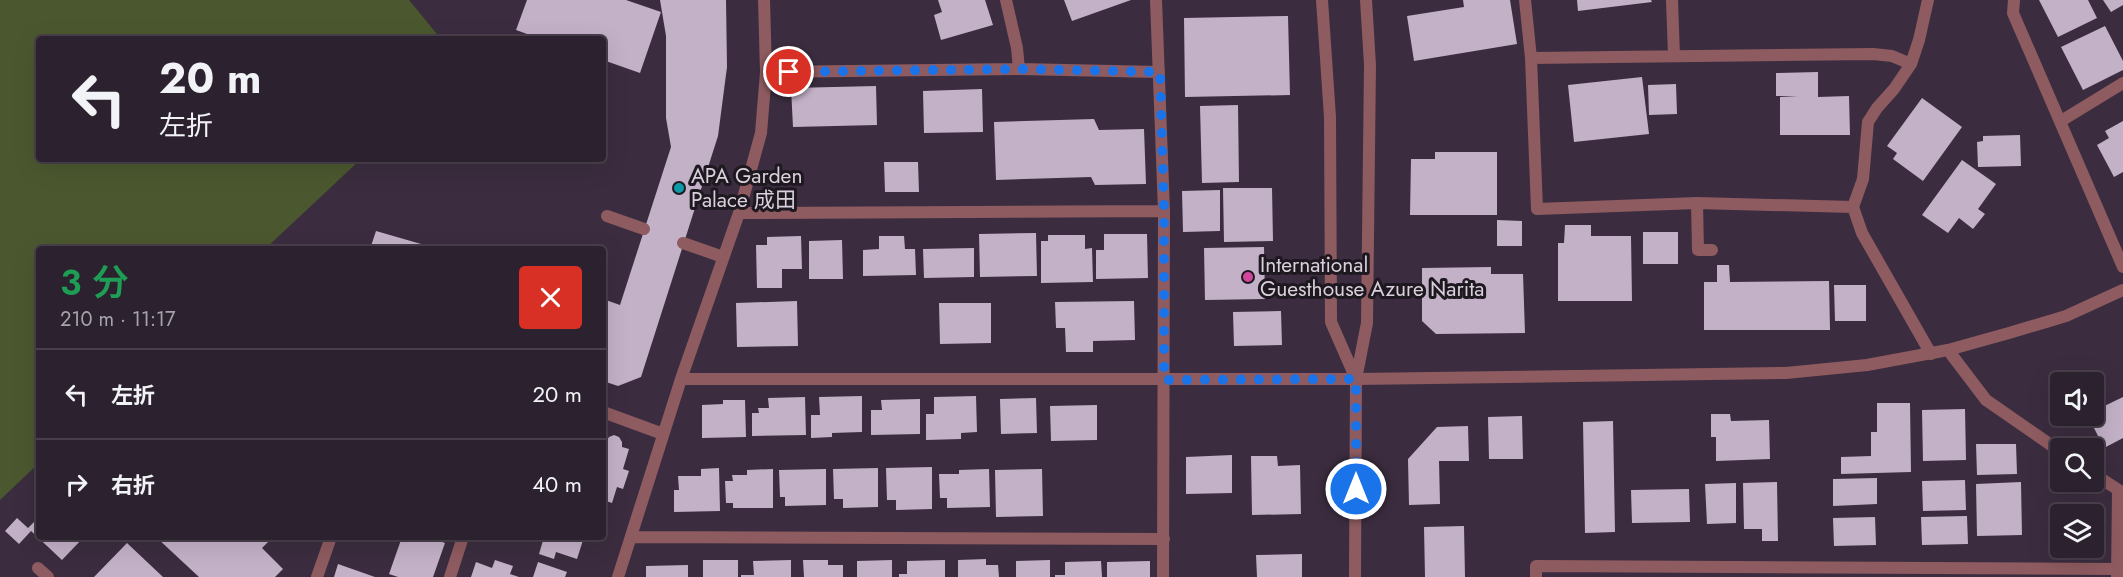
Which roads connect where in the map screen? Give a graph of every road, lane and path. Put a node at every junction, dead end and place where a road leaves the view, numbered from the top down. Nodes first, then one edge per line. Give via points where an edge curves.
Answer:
1 (765, 0) edge
2 (1006, 0) edge
3 (1156, 0) edge
4 (1322, 0) edge
5 (1366, 0) edge
6 (1525, 0) edge
7 (1672, 0) edge
8 (1928, 0) edge
9 (2014, 0) edge
10 (1674, 56) junction
11 (1531, 58) junction
12 (1911, 64) junction
13 (1018, 69) junction
14 (766, 72) junction
15 (1160, 72) junction
16 (2123, 83) edge
17 (2061, 121) junction
18 (1697, 203) junction
19 (1853, 207) junction
20 (1164, 211) junction
21 (739, 213) junction
22 (607, 216) dead end
23 (644, 229) dead end
24 (683, 243) dead end
25 (1712, 250) dead end
26 (723, 257) junction
27 (2123, 267) edge
28 (2123, 290) edge
29 (1948, 350) junction
30 (1931, 354) junction
31 (681, 379) junction
32 (1356, 379) junction
33 (1164, 380) junction
34 (606, 413) edge
35 (663, 434) junction
36 (2050, 444) edge
37 (2104, 481) edge
38 (2121, 492) edge
39 (632, 537) junction
40 (1164, 539) junction
41 (330, 540) edge
42 (462, 540) edge
43 (38, 568) dead end
44 (2117, 573) edge
45 (48, 577) edge
46 (317, 577) edge
47 (450, 577) edge
48 (618, 577) edge
49 (1164, 577) edge
50 (1355, 577) edge
51 (1536, 577) edge

1 - 14 street
2 - 13 street
3 - 15 street
4 - 32 street via 1330,117 1331,322
5 - 32 street via 1371,65 1367,323
6 - 11 street
7 - 10 street
8 - 12 street
9 - 17 street via 2013,13
10 - 11 street
10 - 12 street via 1873,54
11 - 18 street via 1537,209
12 - 19 street via 1868,122 1863,179
13 - 14 street
13 - 15 street
14 - 21 street via 761,133
15 - 20 street
16 - 17 street
17 - 27 street
18 - 19 street
18 - 25 street via 1698,250
19 - 30 street via 1862,232
20 - 21 street
20 - 33 street
21 - 26 street
22 - 23 street
24 - 26 street
26 - 31 street
28 - 29 street via 2066,316
29 - 30 street
29 - 36 street via 1986,400
30 - 32 street via 1786,373
31 - 33 street
31 - 35 street
32 - 33 street
32 - 50 street
33 - 40 street
34 - 35 street
35 - 39 street
37 - 38 street
38 - 44 street
39 - 40 street
39 - 48 street
40 - 49 street
41 - 46 street
42 - 47 street
43 - 45 street
44 - 51 street via 1536,566

